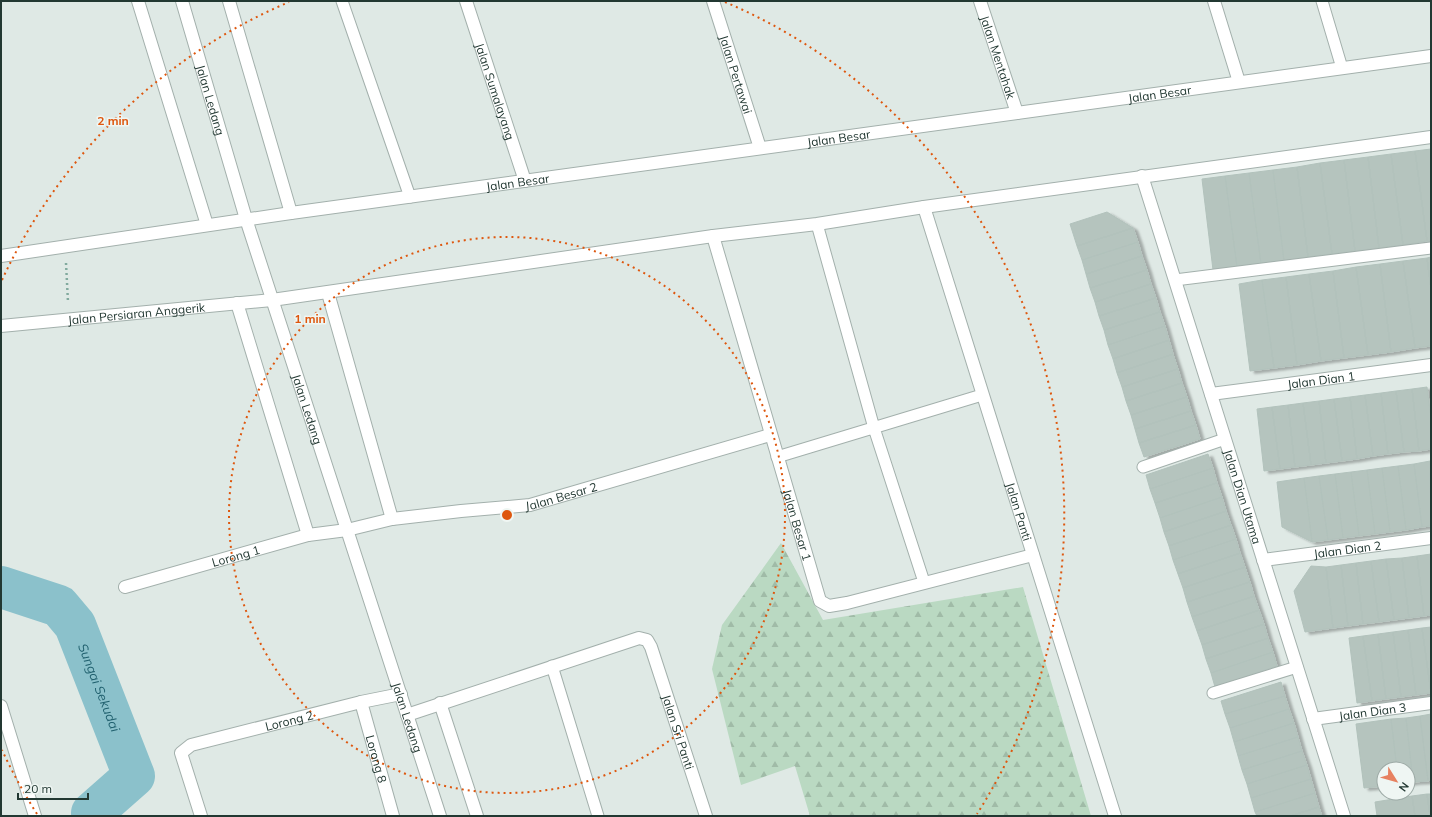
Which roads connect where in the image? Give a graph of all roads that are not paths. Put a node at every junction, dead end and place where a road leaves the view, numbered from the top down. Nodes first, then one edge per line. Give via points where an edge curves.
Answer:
1 (138, 1) edge
2 (182, 1) edge
3 (229, 1) edge
4 (342, 1) edge
5 (466, 1) edge
6 (713, 1) edge
7 (980, 1) edge
8 (1214, 1) edge
9 (1322, 1) edge
10 (1431, 56) edge
11 (1342, 68) junction
12 (1239, 82) junction
13 (1017, 113) junction
14 (1431, 137) edge
15 (760, 148) junction
16 (1142, 176) junction
17 (525, 181) junction
18 (410, 197) junction
19 (924, 207) junction
20 (290, 213) junction
21 (246, 219) junction
22 (817, 224) junction
23 (207, 225) junction
24 (713, 236) junction
25 (1431, 248) edge
26 (1, 256) edge
27 (1175, 280) junction
28 (328, 293) junction
29 (272, 300) junction
30 (237, 303) junction
31 (1, 326) edge
32 (1431, 365) edge
33 (1211, 394) junction
34 (982, 395) junction
35 (874, 428) junction
36 (770, 435) junction
37 (1225, 439) junction
38 (777, 457) junction
39 (1143, 466) dead end
40 (392, 519) junction
41 (347, 530) junction
42 (308, 535) junction
43 (1431, 538) edge
44 (1033, 555) junction
45 (1263, 560) junction
46 (924, 582) junction
47 (125, 587) dead end
48 (552, 666) junction
49 (1297, 667) junction
50 (1213, 693) dead end
51 (401, 694) junction
52 (361, 702) junction
53 (1431, 703) edge
54 (440, 704) junction
55 (1, 706) edge
56 (407, 715) junction
57 (1314, 719) junction
58 (35, 816) edge
59 (201, 816) edge
60 (393, 816) edge
61 (440, 816) edge
62 (477, 816) edge
63 (598, 816) edge
64 (706, 816) edge
65 (1115, 816) edge
66 (1344, 816) edge

1 - 23 street
2 - 21 street, Jalan Ledang
3 - 20 street
4 - 18 lane
5 - 17 street, Jalan Sumalayang
6 - 15 street, Jalan Pertawai
7 - 13 street, Jalan Mentahak
8 - 12 street
9 - 11 lane
10 - 11 street, Jalan Besar
11 - 12 street, Jalan Besar
12 - 13 street, Jalan Besar
13 - 15 street, Jalan Besar
14 - 16 street
15 - 17 street, Jalan Besar
16 - 19 street
16 - 27 street, Jalan Dian Utama
17 - 18 street, Jalan Besar
18 - 20 street, Jalan Besar
19 - 22 street
19 - 34 street, Jalan Panti
20 - 21 street, Jalan Besar
21 - 23 street
21 - 29 street, Jalan Ledang
22 - 24 street
22 - 35 lane
23 - 26 street
24 - 28 street
24 - 36 street, Jalan Besar 1
25 - 27 lane
27 - 33 street, Jalan Dian Utama
28 - 29 street
28 - 40 street
29 - 30 street, Jalan Persiaran Anggerik
29 - 41 street, Jalan Ledang
30 - 31 street, Jalan Persiaran Anggerik
30 - 42 street
32 - 33 street, Jalan Dian 1
33 - 37 street, Jalan Dian Utama
34 - 35 lane
34 - 44 street, Jalan Panti
35 - 38 lane
35 - 46 lane
36 - 38 street, Jalan Besar 1
36 - 40 street, Jalan Besar 2 via 530,505
37 - 39 lane
37 - 45 street, Jalan Dian Utama
38 - 46 street, Jalan Besar 1 via 820,602 829,606 847,603
40 - 41 street, Jalan Besar 2
41 - 42 street, Lorong 1
41 - 51 street, Jalan Ledang
42 - 47 street, Lorong 1
43 - 45 street, Jalan Dian 2
44 - 46 street, Jalan Besar 1
44 - 65 street, Jalan Panti
45 - 49 street, Jalan Dian Utama
48 - 54 street
48 - 63 lane
48 - 64 street, Jalan Sri Panti via 639,638 647,640
49 - 50 lane
49 - 57 street, Jalan Dian Utama
51 - 52 street, Lorong 2
51 - 56 street, Jalan Ledang
52 - 59 street, Lorong 2 via 191,745 181,753
52 - 60 street, Lorong 8
53 - 57 street, Jalan Dian 3
54 - 56 street
54 - 62 street
55 - 58 street
56 - 61 street, Jalan Ledang
57 - 66 street, Jalan Dian Utama

